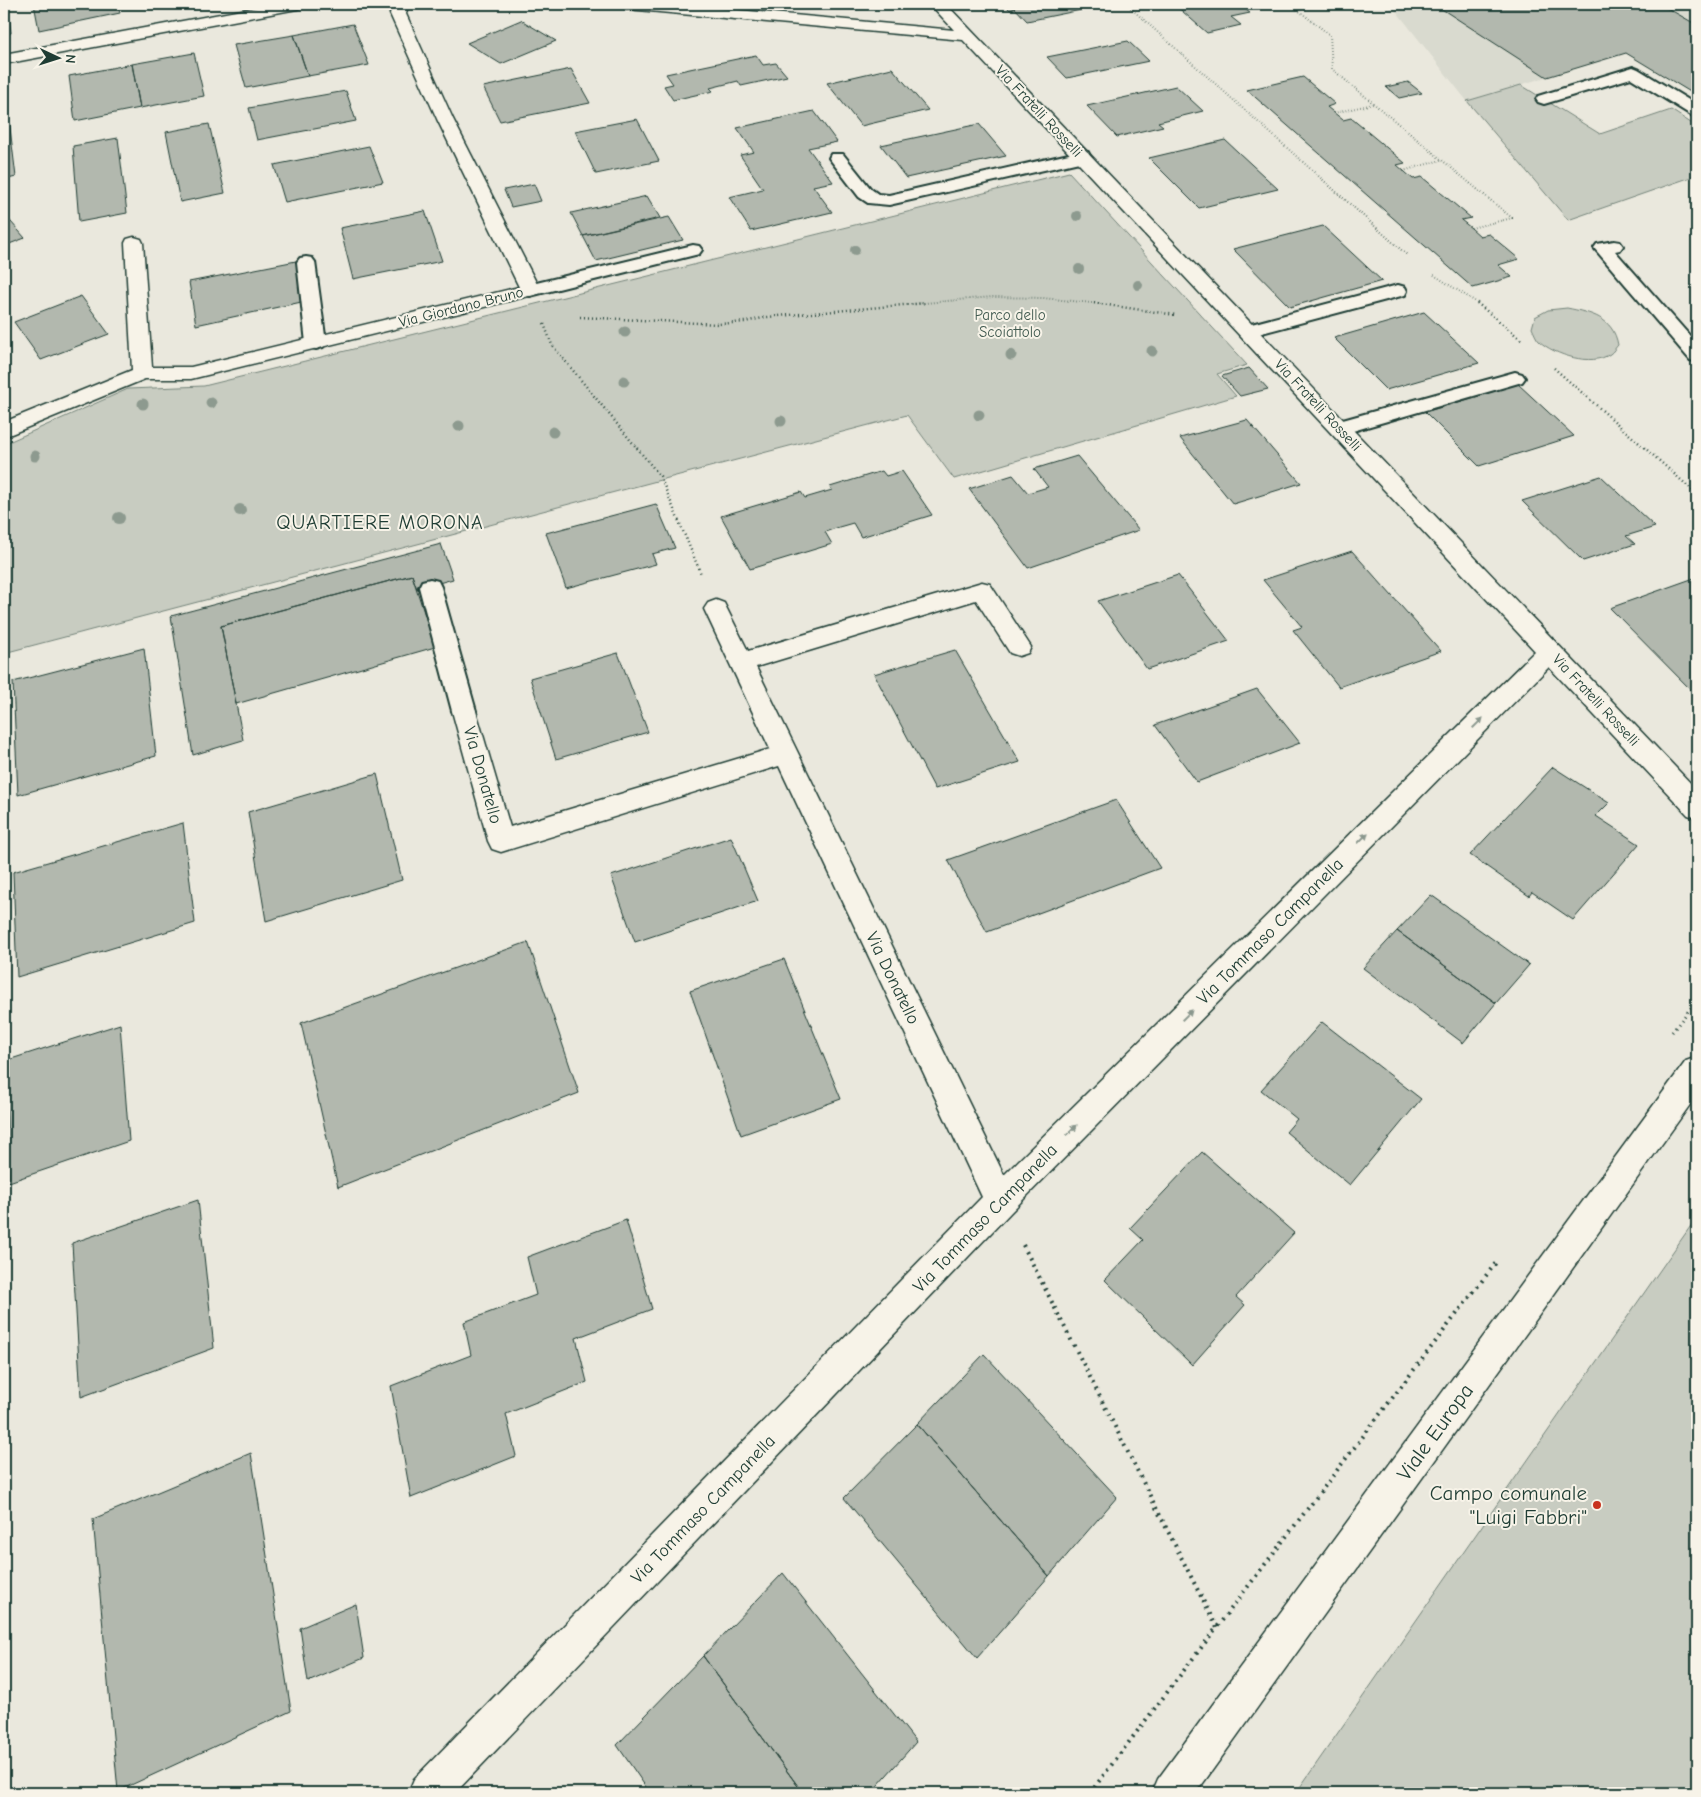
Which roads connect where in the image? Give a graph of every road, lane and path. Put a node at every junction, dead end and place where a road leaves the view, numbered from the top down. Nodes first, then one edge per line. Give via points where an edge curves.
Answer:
1 (298, 4) edge
2 (400, 4) edge
3 (627, 4) edge
4 (938, 4) edge
5 (1126, 4) edge
6 (1290, 4) edge
7 (968, 36) junction
8 (4, 59) edge
9 (1544, 99) dead end
10 (1374, 104) junction
11 (1697, 112) edge
12 (1334, 113) dead end
13 (1082, 156) junction
14 (837, 158) dead end
15 (1442, 160) junction
16 (1403, 170) dead end
17 (1470, 228) dead end
18 (134, 243) dead end
19 (1614, 246) dead end
20 (692, 250) dead end
21 (1412, 259) dead end
22 (306, 262) dead end
23 (1427, 271) dead end
24 (530, 290) junction
25 (1398, 291) dead end
26 (539, 312) junction
27 (1243, 326) junction
28 (316, 343) junction
29 (1529, 346) dead end
30 (1697, 356) edge
31 (1498, 366) dead end
32 (1551, 366) dead end
33 (142, 373) junction
34 (1515, 378) dead end
35 (1332, 421) junction
36 (4, 430) edge
37 (1697, 494) edge
38 (430, 587) dead end
39 (716, 609) joint
40 (1019, 647) dead end
41 (1550, 651) junction
42 (742, 662) junction
43 (464, 711) joint
44 (786, 754) junction
45 (1697, 807) edge
46 (1697, 1000) edge
47 (1667, 1039) dead end
48 (1697, 1071) edge
49 (1000, 1201) junction
50 (1499, 1259) dead end
51 (1217, 1628) junction
52 (428, 1793) edge
53 (1090, 1793) edge
54 (1172, 1793) edge

1 - 8 street
2 - 24 street, Via Giordano Bruno via 398,14 445,118
3 - 7 street
4 - 7 street, Via Fratelli Rosselli
5 - 21 path
6 - 10 path via 1330,36 1332,69
7 - 13 street, Via Fratelli Rosselli
9 - 11 lane via 1633,72
10 - 12 path
10 - 15 path
13 - 14 lane via 889,200 874,199 865,193
13 - 27 street, Via Fratelli Rosselli
15 - 16 path
15 - 17 path via 1512,218
18 - 33 street
19 - 30 lane via 1603,248
20 - 24 lane
22 - 28 lane
23 - 29 path via 1485,308
24 - 26 path
24 - 28 street, Via Giordano Bruno
25 - 27 lane
26 - 27 path via 719,324 767,317 1003,298 1087,302
26 - 39 path via 552,345 660,476
27 - 35 street, Via Fratelli Rosselli
28 - 33 street, Via Giordano Bruno via 191,373
31 - 35 lane
32 - 37 path
33 - 36 street, Via Giordano Bruno
34 - 35 lane
35 - 41 street, Via Fratelli Rosselli
38 - 43 lane
39 - 42 street, Via Donatello
40 - 42 street via 982,590
41 - 45 street, Via Fratelli Rosselli
49 -> 41 street, Via Tommaso Campanella
42 - 44 street, Via Donatello
43 - 44 street, Via Donatello via 502,841
44 - 49 street, Via Donatello
46 - 47 path
48 - 54 street, Viale Europa
49 - 51 path
49 - 52 street, Via Tommaso Campanella
50 - 51 path
51 - 53 path

